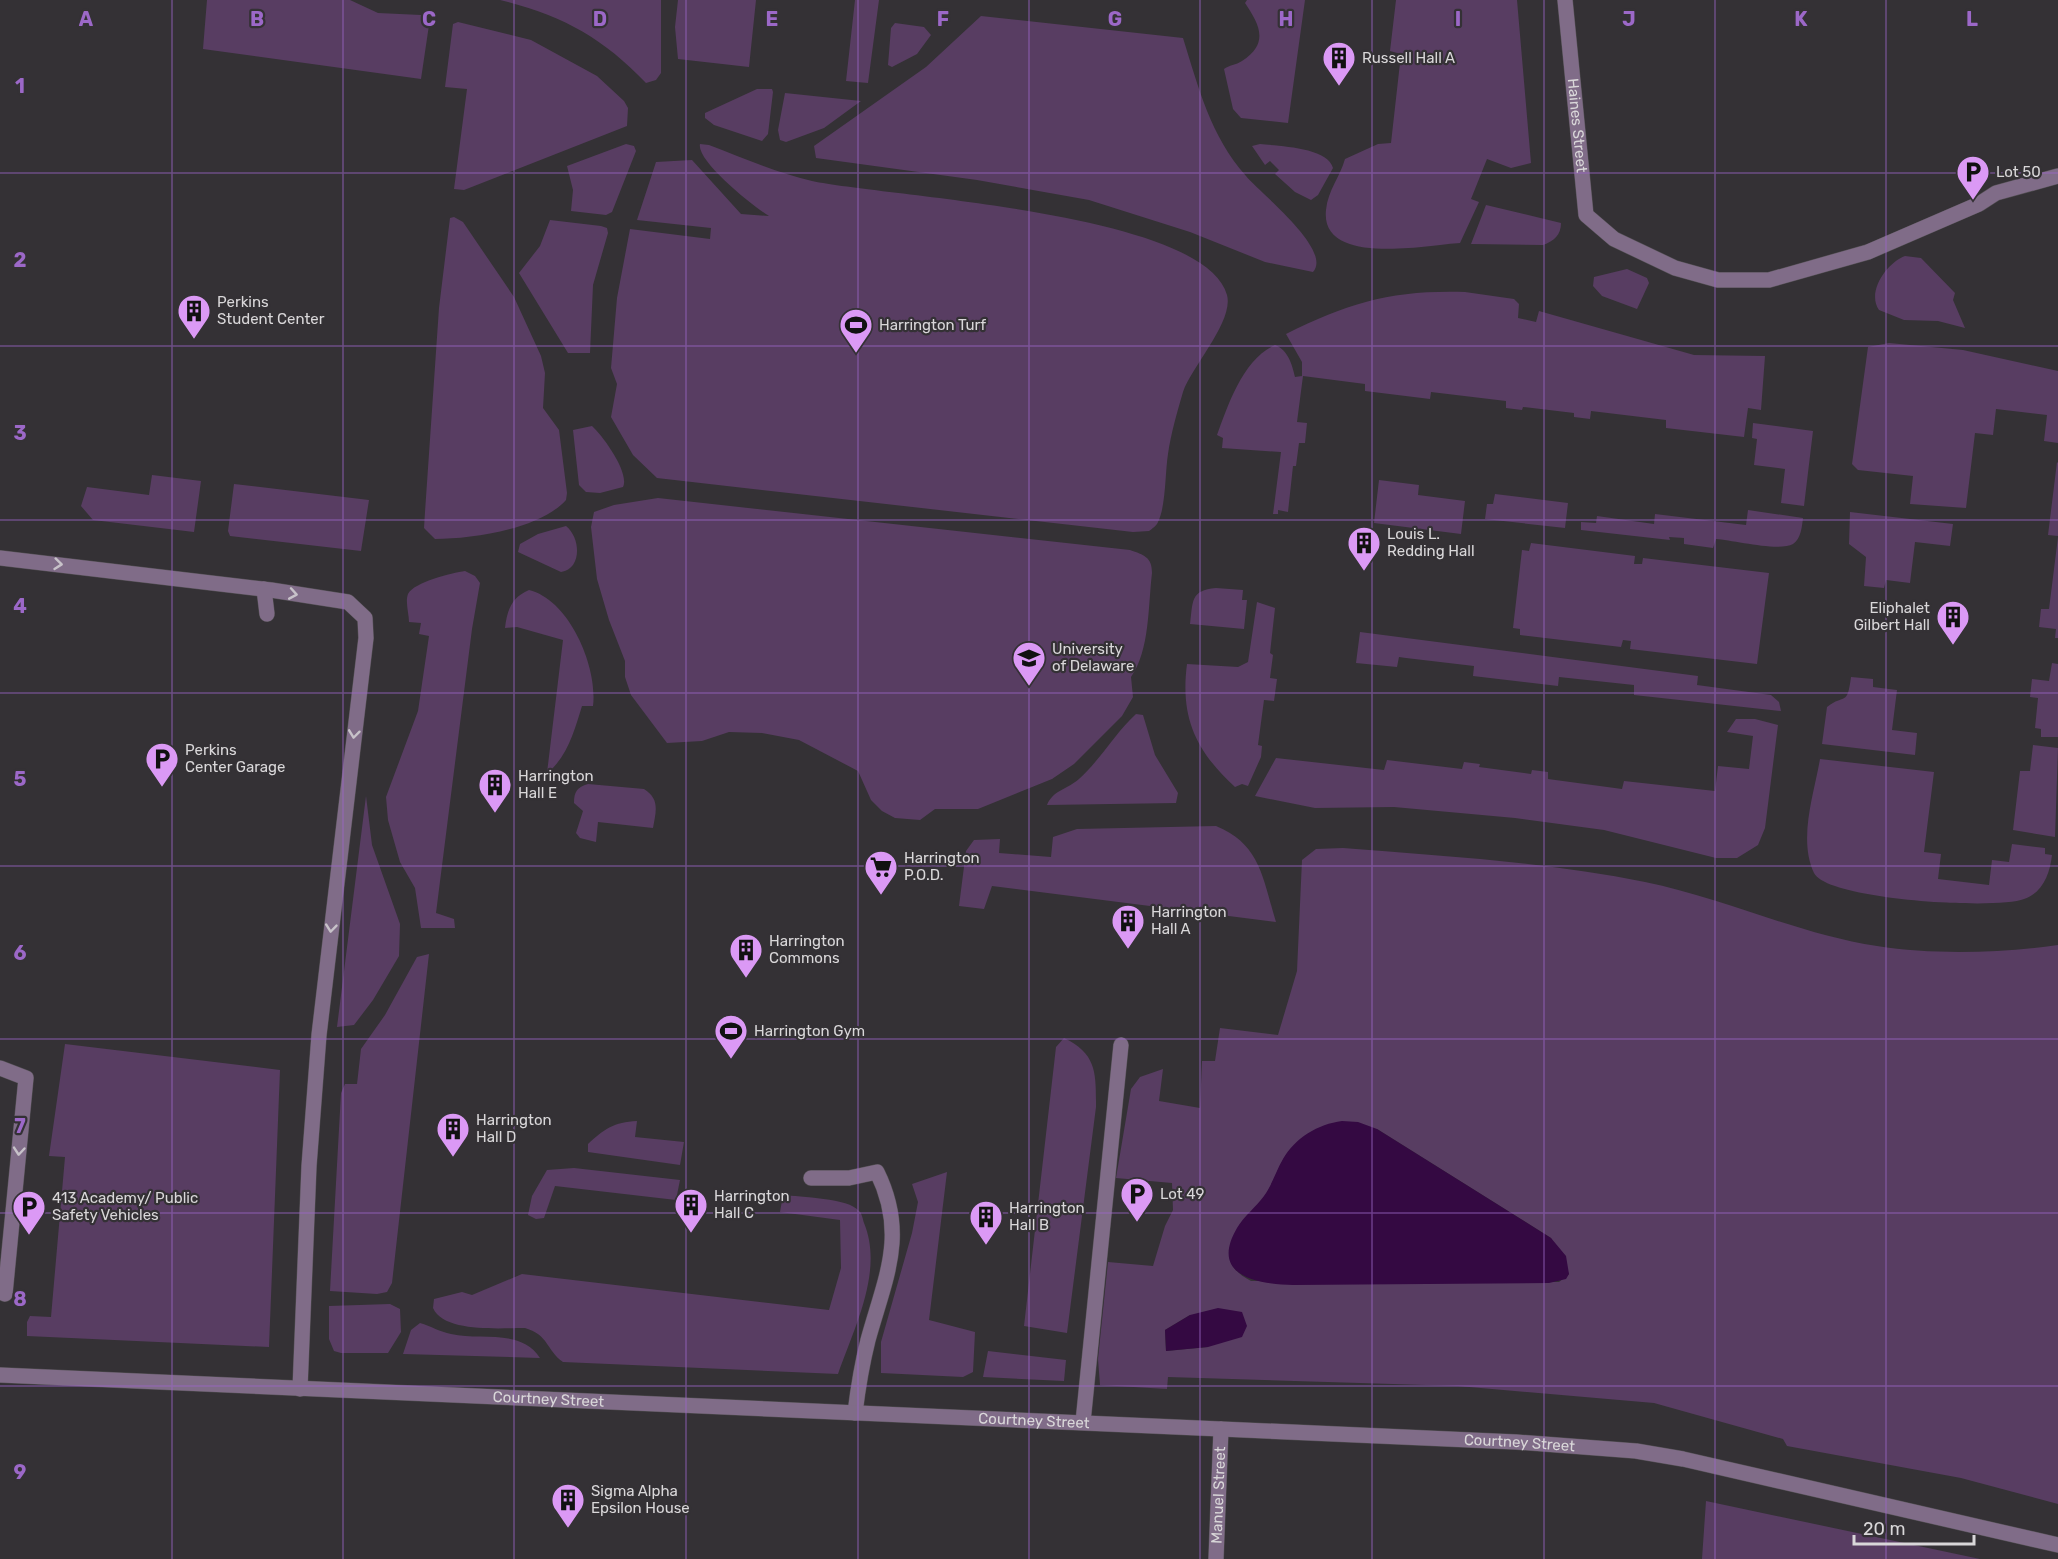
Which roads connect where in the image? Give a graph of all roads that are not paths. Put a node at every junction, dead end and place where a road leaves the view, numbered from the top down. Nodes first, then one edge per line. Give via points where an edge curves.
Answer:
1 (1565, 0) edge
2 (2058, 176) edge
3 (0, 558) edge
4 (264, 589) junction
5 (267, 614) dead end
6 (1121, 1045) dead end
7 (0, 1068) edge
8 (811, 1178) dead end
9 (0, 1292) edge
10 (0, 1375) edge
11 (300, 1389) junction
12 (855, 1413) junction
13 (1083, 1422) junction
14 (1221, 1429) junction
15 (2058, 1545) edge
16 (1216, 1559) edge

1 - 2 street, Haines Street via 1586,215 1614,239 1675,268 1718,280 1769,280 1868,252 1996,193
3 -> 4 street
4 - 5 street
4 -> 11 street via 348,602 365,618 319,1035
6 - 13 street
7 -> 9 street via 26,1078 5,1294
8 - 12 street via 849,1178 877,1172 893,1214 891,1262 861,1366
10 - 11 street, Courtney Street
11 - 12 street, Courtney Street
12 - 13 street, Courtney Street
13 - 14 street, Courtney Street
14 - 15 street, Courtney Street via 1636,1451
14 - 16 street, Manuel Street

